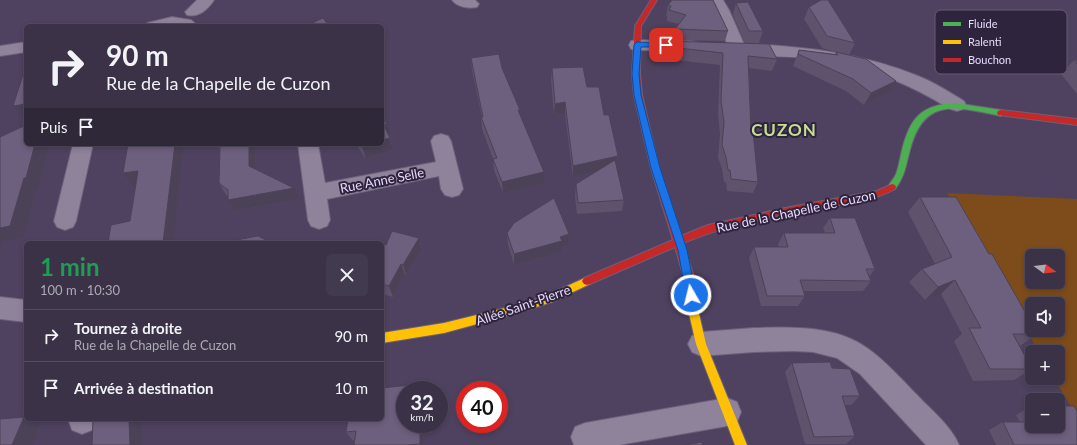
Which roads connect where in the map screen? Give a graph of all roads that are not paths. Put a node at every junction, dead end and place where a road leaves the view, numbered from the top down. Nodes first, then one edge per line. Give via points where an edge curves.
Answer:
1 (206, 0) edge
2 (654, 0) edge
3 (715, 0) edge
4 (191, 19) edge
5 (162, 24) edge
6 (637, 45) junction
7 (24, 47) edge
8 (737, 48) junction
9 (0, 51) edge
10 (957, 105) junction
11 (1077, 122) edge
12 (441, 141) dead end
13 (83, 146) edge
14 (308, 146) edge
15 (447, 167) junction
16 (452, 189) dead end
17 (316, 193) junction
18 (319, 220) dead end
19 (65, 221) dead end
20 (679, 240) junction
21 (0, 308) edge
22 (24, 311) edge
23 (384, 338) edge
24 (701, 344) junction
25 (727, 412) junction
26 (585, 437) dead end
27 (741, 445) edge
28 (945, 445) edge

1 - 4 street
2 - 6 street via 638,26
3 - 8 street
4 - 5 street via 186,23
6 - 8 street, Rue de la Chapelle de Cuzon
6 - 20 street via 638,95 655,168
7 - 9 street
8 - 10 street, Rue de la Chapelle de Cuzon via 822,55 847,61 912,80
10 - 11 street, Rue de la Chapelle de Cuzon
10 - 20 street, Rue de la Chapelle de Cuzon via 947,105 928,111 916,122 908,141 901,175 890,189 879,194 790,210 708,229
12 - 15 street
13 - 19 street
14 - 17 street
15 - 16 street
15 - 17 street, Rue Anne Selle
17 - 18 street
20 - 23 street, Allée Saint-Pierre via 548,300 444,328
20 - 24 street
21 - 22 street
24 - 25 street
24 - 28 street via 812,340 844,348 868,365
25 - 26 street
25 - 27 street

